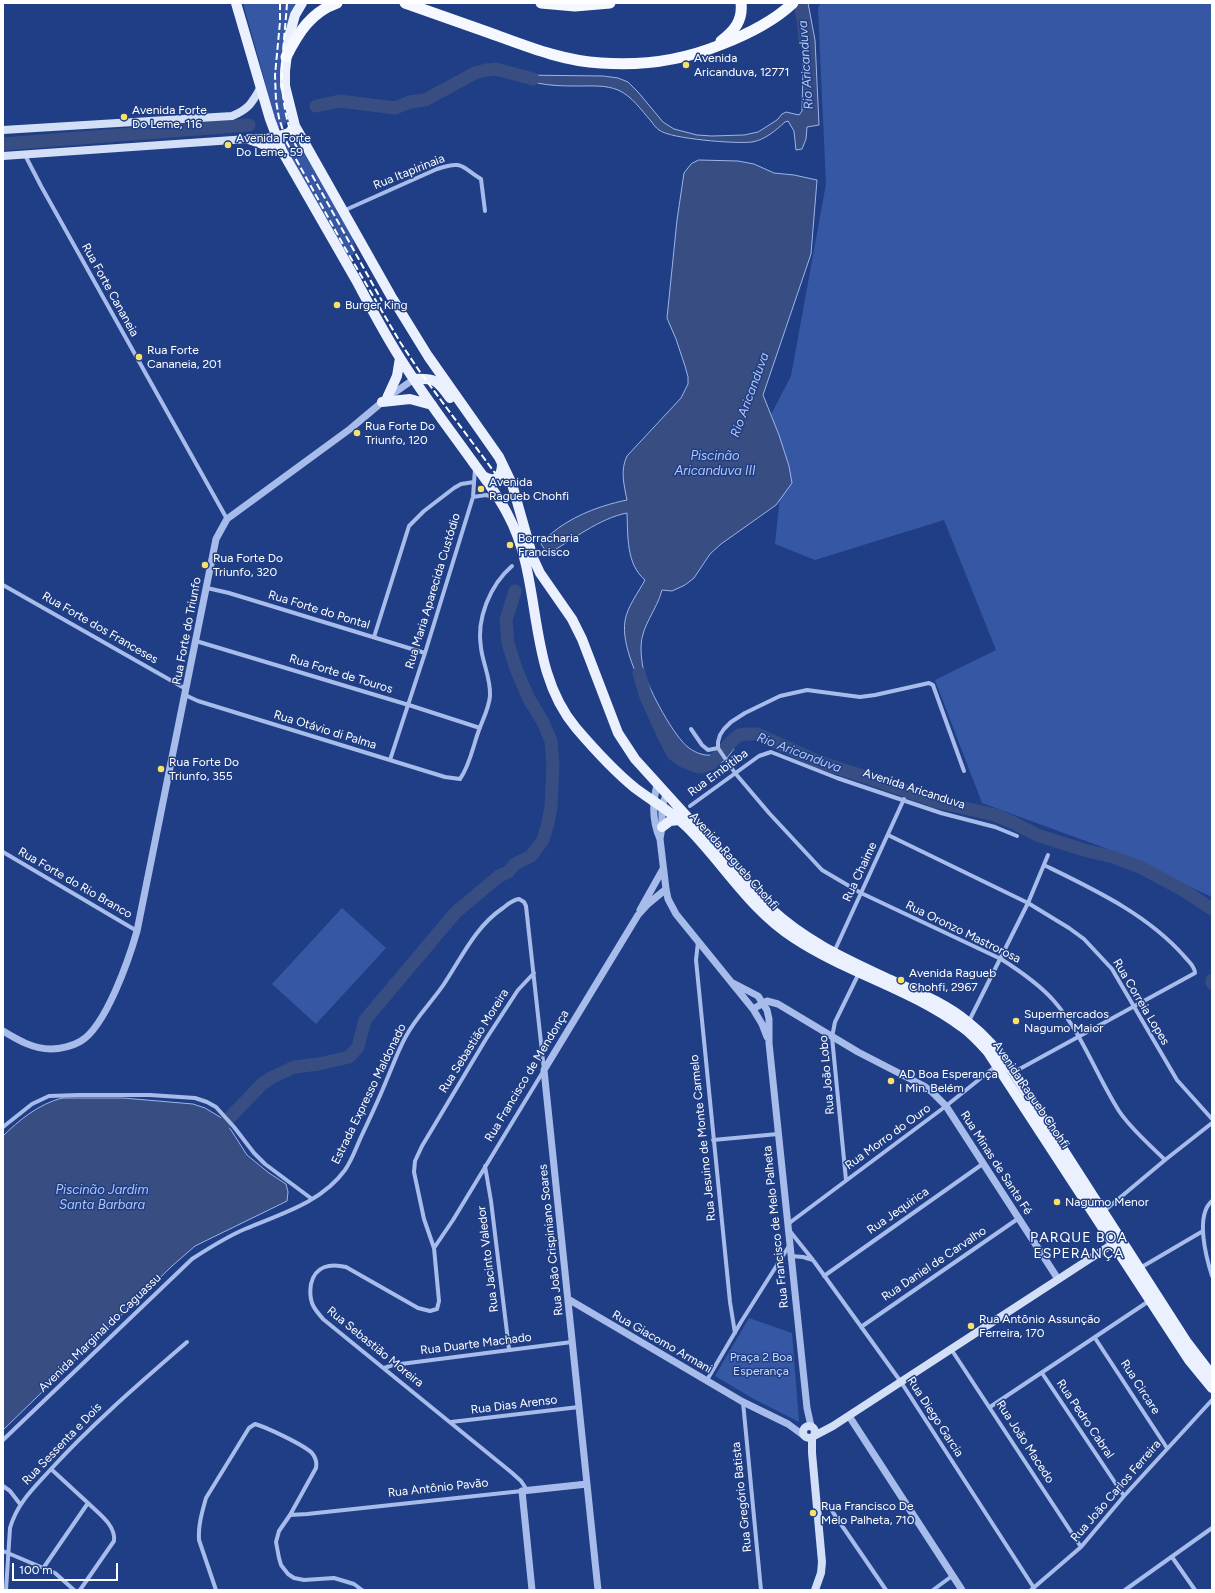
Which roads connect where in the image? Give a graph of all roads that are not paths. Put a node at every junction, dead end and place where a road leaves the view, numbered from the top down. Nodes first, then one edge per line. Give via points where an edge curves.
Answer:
1 (236, 3) edge
2 (302, 3) edge
3 (337, 3) edge
4 (405, 3) edge
5 (541, 3) edge
6 (610, 3) edge
7 (741, 3) edge
8 (790, 6) edge
9 (711, 49) junction
10 (286, 57) junction
11 (261, 87) junction
12 (295, 126) junction
13 (3, 130) edge
14 (276, 137) junction
15 (249, 139) junction
16 (282, 151) junction
17 (25, 154) junction
18 (3, 156) edge
19 (342, 211) junction
20 (485, 211) dead end
21 (400, 358) junction
22 (414, 379) junction
23 (384, 400) junction
24 (432, 405) junction
25 (494, 449) junction
26 (502, 463) junction
27 (479, 479) junction
28 (473, 496) junction
29 (500, 500) junction
30 (227, 519) junction
31 (512, 566) dead end
32 (3, 585) edge
33 (207, 588) junction
34 (374, 637) junction
35 (196, 641) junction
36 (425, 653) junction
37 (186, 692) junction
38 (409, 705) junction
39 (480, 728) junction
40 (691, 729) dead end
41 (719, 751) junction
42 (759, 756) joint
43 (390, 760) junction
44 (964, 771) dead end
45 (735, 774) junction
46 (657, 785) junction
47 (666, 795) junction
48 (904, 800) junction
49 (657, 803) junction
50 (690, 806) dead end
51 (679, 820) junction
52 (662, 827) junction
53 (888, 834) junction
54 (1017, 836) dead end
55 (660, 839) junction
56 (3, 852) edge
57 (1048, 855) dead end
58 (1044, 865) junction
59 (663, 869) junction
60 (666, 889) junction
61 (861, 893) junction
62 (512, 902) joint
63 (1028, 903) junction
64 (638, 915) junction
65 (137, 931) junction
66 (698, 942) junction
67 (834, 952) junction
68 (1001, 959) junction
69 (534, 973) junction
70 (859, 973) junction
71 (733, 983) junction
72 (764, 1002) junction
73 (1135, 1007) junction
74 (753, 1009) junction
75 (966, 1025) junction
76 (3, 1031) edge
77 (832, 1036) junction
78 (1079, 1037) junction
79 (769, 1043) junction
80 (998, 1065) junction
81 (544, 1070) junction
82 (1014, 1073) junction
83 (946, 1106) junction
84 (1212, 1119) edge
85 (1212, 1123) edge
86 (3, 1127) edge
87 (778, 1134) junction
88 (713, 1140) junction
89 (1164, 1160) junction
90 (984, 1163) junction
91 (485, 1166) junction
92 (846, 1180) junction
93 (312, 1199) junction
94 (1212, 1201) edge
95 (1104, 1212) junction
96 (1020, 1218) junction
97 (788, 1226) junction
98 (1203, 1231) junction
99 (1117, 1241) junction
100 (790, 1245) junction
101 (434, 1248) junction
102 (791, 1256) junction
103 (813, 1260) junction
104 (1139, 1268) junction
105 (824, 1276) junction
106 (1212, 1276) edge
107 (1058, 1279) junction
108 (568, 1299) junction
109 (1151, 1300) junction
110 (861, 1327) junction
111 (735, 1333) junction
112 (1095, 1338) junction
113 (187, 1342) dead end
114 (572, 1342) junction
115 (509, 1349) junction
116 (951, 1349) junction
117 (384, 1368) junction
118 (1042, 1373) junction
119 (1212, 1375) edge
120 (707, 1380) junction
121 (900, 1382) junction
122 (1212, 1388) edge
123 (1212, 1400) edge
124 (743, 1402) junction
125 (579, 1407) junction
126 (990, 1407) junction
127 (849, 1416) junction
128 (451, 1422) junction
129 (809, 1432) junction
130 (3, 1440) edge
131 (1167, 1448) junction
132 (51, 1469) junction
133 (587, 1484) junction
134 (3, 1486) edge
135 (525, 1490) junction
136 (1124, 1496) junction
137 (88, 1503) junction
138 (817, 1503) junction
139 (20, 1504) junction
140 (290, 1514) junction
141 (1212, 1528) edge
142 (1081, 1547) junction
143 (3, 1551) edge
144 (8, 1553) junction
145 (1172, 1557) junction
146 (44, 1567) junction
147 (952, 1576) junction
148 (1032, 1589) edge
149 (6, 1590) edge
150 (74, 1590) edge
151 (80, 1590) edge
152 (216, 1590) edge
153 (362, 1590) edge
154 (532, 1590) edge
155 (598, 1590) edge
156 (761, 1590) edge
157 (814, 1590) edge
158 (886, 1590) edge
159 (932, 1590) edge
160 (962, 1590) edge
161 (1125, 1590) edge
162 (1195, 1590) edge

1 - 11 main road, Avenida Ragueb Chohfi
2 - 10 main road, Avenida Ragueb Chohfi via 295,15
3 - 10 highway via 324,9 306,23
4 - 9 highway via 524,46 584,61 649,62
5 - 6 highway via 575,6
7 - 9 highway via 742,14 737,26
8 - 9 highway via 756,28
10 - 12 main road, Avenida Ragueb Chohfi via 286,86
11 - 13 main road via 252,104 243,112 232,116
11 - 14 main road, Avenida Ragueb Chohfi
12 - 14 main road via 289,133
12 - 19 main road, Avenida Ragueb Chohfi
14 - 15 main road
14 - 16 main road, Avenida Ragueb Chohfi
15 - 16 main road
15 - 17 main road
16 - 21 main road, Avenida Ragueb Chohfi
17 - 18 main road
17 - 30 street, Rua Forte Cananeia via 44,193
19 - 20 street, Rua Itapirinaia via 448,165 467,167 481,179
19 - 25 main road, Avenida Ragueb Chohfi via 414,335
21 - 22 main road, Avenida Ragueb Chohfi
21 - 23 main road via 397,376
22 - 23 street, Rua Forte do Triunfo
22 - 24 main road, Avenida Ragueb Chohfi
22 - 25 main road via 428,378 440,384 478,437
23 - 24 main road via 410,399
23 - 30 street, Rua Forte do Triunfo via 350,429
24 - 27 main road, Avenida Ragueb Chohfi via 476,466
25 - 26 main road, Avenida Ragueb Chohfi
26 - 27 main road via 501,473 496,478
26 - 46 main road, Avenida Ragueb Chohfi via 512,484 533,558 540,573 578,632 618,733
27 - 28 street, Rua Maria Aparecida Custódio
27 - 29 main road, Avenida Ragueb Chohfi
27 - 34 street via 454,488 409,526
28 - 29 street via 486,495
28 - 36 street, Rua Maria Aparecida Custódio
29 - 49 main road, Avenida Ragueb Chohfi via 522,547 538,639 560,705 576,728 607,761 634,787
30 - 33 street, Rua Forte do Triunfo via 216,539
31 - 39 street via 496,585 482,617 481,648 490,696
32 - 37 street, Rua Forte dos Franceses
33 - 34 street, Rua Forte do Pontal
33 - 35 street, Rua Forte do Triunfo
34 - 36 street, Rua Forte do Pontal
35 - 37 street, Rua Forte do Triunfo
35 - 38 street, Rua Forte de Touros
36 - 38 street, Rua Maria Aparecida Custódio
37 - 43 street, Rua Otávio di Palma via 213,705
37 - 65 street, Rua Forte do Triunfo
38 - 39 street, Rua Forte de Touros
38 - 43 street, Rua Maria Aparecida Custódio
39 - 43 street, Rua Otávio di Palma via 460,778 445,777
40 - 41 street via 708,750
41 - 44 street via 720,735 731,722 780,696 807,690 860,697 929,683 933,685
41 - 45 street, Rua Oronzo Mastrorosa
42 - 45 street, Rua Embitiba
42 - 48 street, Avenida Aricanduva via 775,752 837,778
45 - 50 street, Rua Embitiba
45 - 61 street, Rua Oronzo Mastrorosa via 822,870
46 - 47 main road, Avenida Ragueb Chohfi
46 - 49 street, Rua Francisco de Melo Palheta
47 - 49 street, Rua Francisco de Melo Palheta
47 - 67 main road, Avenida Ragueb Chohfi via 769,908 812,941
48 - 53 street, Rua Chaime
48 - 54 street, Avenida Aricanduva
49 - 51 main road, Avenida Ragueb Chohfi
49 - 52 street, Rua Francisco de Melo Palheta
49 - 55 street, Rua Francisco de Melo Palheta via 655,829
51 - 52 main road
51 - 70 main road, Avenida Ragueb Chohfi via 773,922 801,943
52 - 55 street, Rua Francisco de Melo Palheta
53 - 61 street, Rua Chaime
53 - 63 street, Rua Correia Lopes
55 - 59 street, Rua Francisco de Melo Palheta
56 - 65 street, Rua Forte do Rio Branco
57 - 58 street
58 - 63 street
58 - 73 street via 1112,899 1155,929 1175,946 1194,968 1193,976
59 - 60 street, Rua Francisco de Melo Palheta
59 - 64 street, Rua Francisco de Mendonça
60 - 64 street, Rua Francisco de Mendonça
60 - 66 street, Rua Francisco de Melo Palheta via 674,910
61 - 67 street, Rua Chaime
61 - 68 street, Rua Oronzo Mastrorosa
62 - 69 street, Rua João Crispiniano Soares via 522,900 526,906
62 - 93 street, Estrada Expresso Maldonado via 483,925 470,941 444,985 406,1035 352,1158 336,1179
63 - 68 street
63 - 73 street, Rua Correia Lopes via 1069,928 1101,955
64 - 81 street, Rua Francisco de Mendonça
65 - 76 street, Rua Forte do Triunfo via 116,992 92,1031 81,1041 52,1049 23,1042
66 - 71 street, Rua Francisco de Melo Palheta
66 - 88 street, Rua Jesuino de Monte Carmelo via 696,960
67 - 75 main road, Avenida Ragueb Chohfi via 933,999
68 - 75 street
68 - 78 street, Rua Oronzo Mastrorosa via 1048,994
69 - 81 street, Rua João Crispiniano Soares
69 - 101 street, Rua Sebastião Moreira via 518,990 486,1039 418,1154 414,1178
70 - 75 main road, Avenida Ragueb Chohfi
70 - 77 street, Rua João Lobo via 835,1022
71 - 72 street, Rua Francisco de Melo Palheta via 753,992
71 - 74 street, Rua Francisco de Melo Palheta
72 - 74 street
72 - 77 street, Rua Minas de Santa Fé via 778,1004
72 - 79 street, Rua Francisco de Melo Palheta via 769,1019
73 - 78 street
73 - 84 street, Rua Correia Lopes via 1177,1080
74 - 79 street, Rua Francisco de Melo Palheta
75 - 80 main road, Avenida Ragueb Chohfi
75 - 82 main road, Avenida Ragueb Chohfi via 989,1041
77 - 83 street, Rua Minas de Santa Fé via 924,1086
77 - 92 street, Rua João Lobo
78 - 82 street
78 - 89 street, Rua Oronzo Mastrorosa via 1124,1117
79 - 87 street, Rua Francisco de Melo Palheta
80 - 83 street, Rua Morro do Ouro
80 - 99 main road, Avenida Ragueb Chohfi
81 - 91 street, Rua Francisco de Mendonça
81 - 108 street, Rua João Crispiniano Soares
82 - 95 main road, Avenida Ragueb Chohfi
83 - 90 street, Rua Minas de Santa Fé
83 - 92 street, Rua Morro do Ouro
85 - 89 street
86 - 93 street via 32,1104 41,1099 60,1095 195,1098 207,1102 223,1114 254,1154
87 - 88 street
87 - 97 street, Rua Francisco de Melo Palheta
88 - 111 street, Rua Jesuino de Monte Carmelo
89 - 95 street
90 - 96 street, Rua Minas de Santa Fé
90 - 105 street, Rua Jequirica
91 - 101 street, Rua Francisco de Mendonça
91 - 115 street, Rua Jacinto Valedor
92 - 97 street, Rua Morro do Ouro
93 - 130 street, Avenida Marginal do Caguassu via 214,1244 179,1270
94 - 98 street via 1203,1214
95 - 99 main road, Avenida Ragueb Chohfi
96 - 107 street, Rua Minas de Santa Fé
96 - 110 street, Rua Daniel de Carvalho
97 - 100 street, Rua Francisco de Melo Palheta
97 - 103 street, Rua Diego Garcia
98 - 104 street
98 - 106 street
99 - 104 main road, Avenida Ragueb Chohfi
99 - 107 main road
99 - 109 main road, Avenida Ragueb Chohfi
100 - 102 street, Rua Francisco de Melo Palheta
100 - 111 street
101 - 117 street, Rua Sebastião Moreira via 439,1301 434,1310 425,1311 418,1308 341,1266 321,1268 313,1279 310,1295 318,1313
102 - 103 street
102 - 129 street, Rua Francisco de Melo Palheta
103 - 105 street, Rua Diego Garcia
104 - 119 main road, Avenida Ragueb Chohfi via 1186,1341
105 - 110 street, Rua Diego Garcia
107 - 116 main road
108 - 114 street, Rua João Crispiniano Soares
108 - 120 street, Rua Giacomo Armani
109 - 112 street
109 - 122 main road, Avenida Ragueb Chohfi via 1189,1360
110 - 121 street, Rua Diego Garcia
111 - 120 street
112 - 118 street
112 - 131 street, Rua Circare
113 - 132 street, Rua Sessenta e Dois via 110,1409
114 - 115 street, Rua Duarte Machado
114 - 125 street, Rua João Crispiniano Soares
115 - 117 street, Rua Duarte Machado
116 - 121 main road
116 - 126 street, Rua João Macedo
117 - 128 street, Rua Sebastião Moreira
118 - 126 street
118 - 136 street, Rua Pedro Cabral
120 - 124 street, Rua Giacomo Armani
121 - 127 main road
121 - 148 street, Rua Diego Garcia
123 - 131 street, Rua João Carlos Ferreira
124 - 129 street, Rua Giacomo Armani
124 - 156 street, Rua Gregório Batista
125 - 128 street, Rua Dias Arenso
125 - 133 street, Rua João Crispiniano Soares
126 - 142 street, Rua João Macedo
127 - 129 main road via 833,1426
127 - 147 street
128 - 135 street, Rua Sebastião Moreira via 521,1481
129 - 138 main road, Rua Francisco de Melo Palheta
131 - 136 street, Rua João Carlos Ferreira
132 - 137 street
132 - 139 street, Rua Sessenta e Dois
133 - 135 street, Rua Antônio Pavão
133 - 155 street, Rua João Crispiniano Soares
134 - 139 street
135 - 140 street, Rua Antônio Pavão
135 - 154 street
136 - 142 street, Rua João Carlos Ferreira
137 - 146 street
137 - 151 street via 111,1526 114,1541
138 - 157 main road, Rua Francisco de Melo Palheta via 822,1562
138 - 158 street via 831,1509
139 - 144 street, Rua Sessenta e Dois via 10,1528
140 - 152 street via 317,1463 305,1448 255,1424 249,1428 206,1498 202,1511 199,1540
140 - 153 street via 279,1531 276,1542 278,1558 288,1574 304,1580 334,1578 354,1584
141 - 145 street
142 - 148 street, Rua João Carlos Ferreira
143 - 144 street
144 - 146 street
144 - 149 street, Rua Sessenta e Dois
145 - 161 street
145 - 162 street
146 - 150 street
147 - 159 street
147 - 160 street

